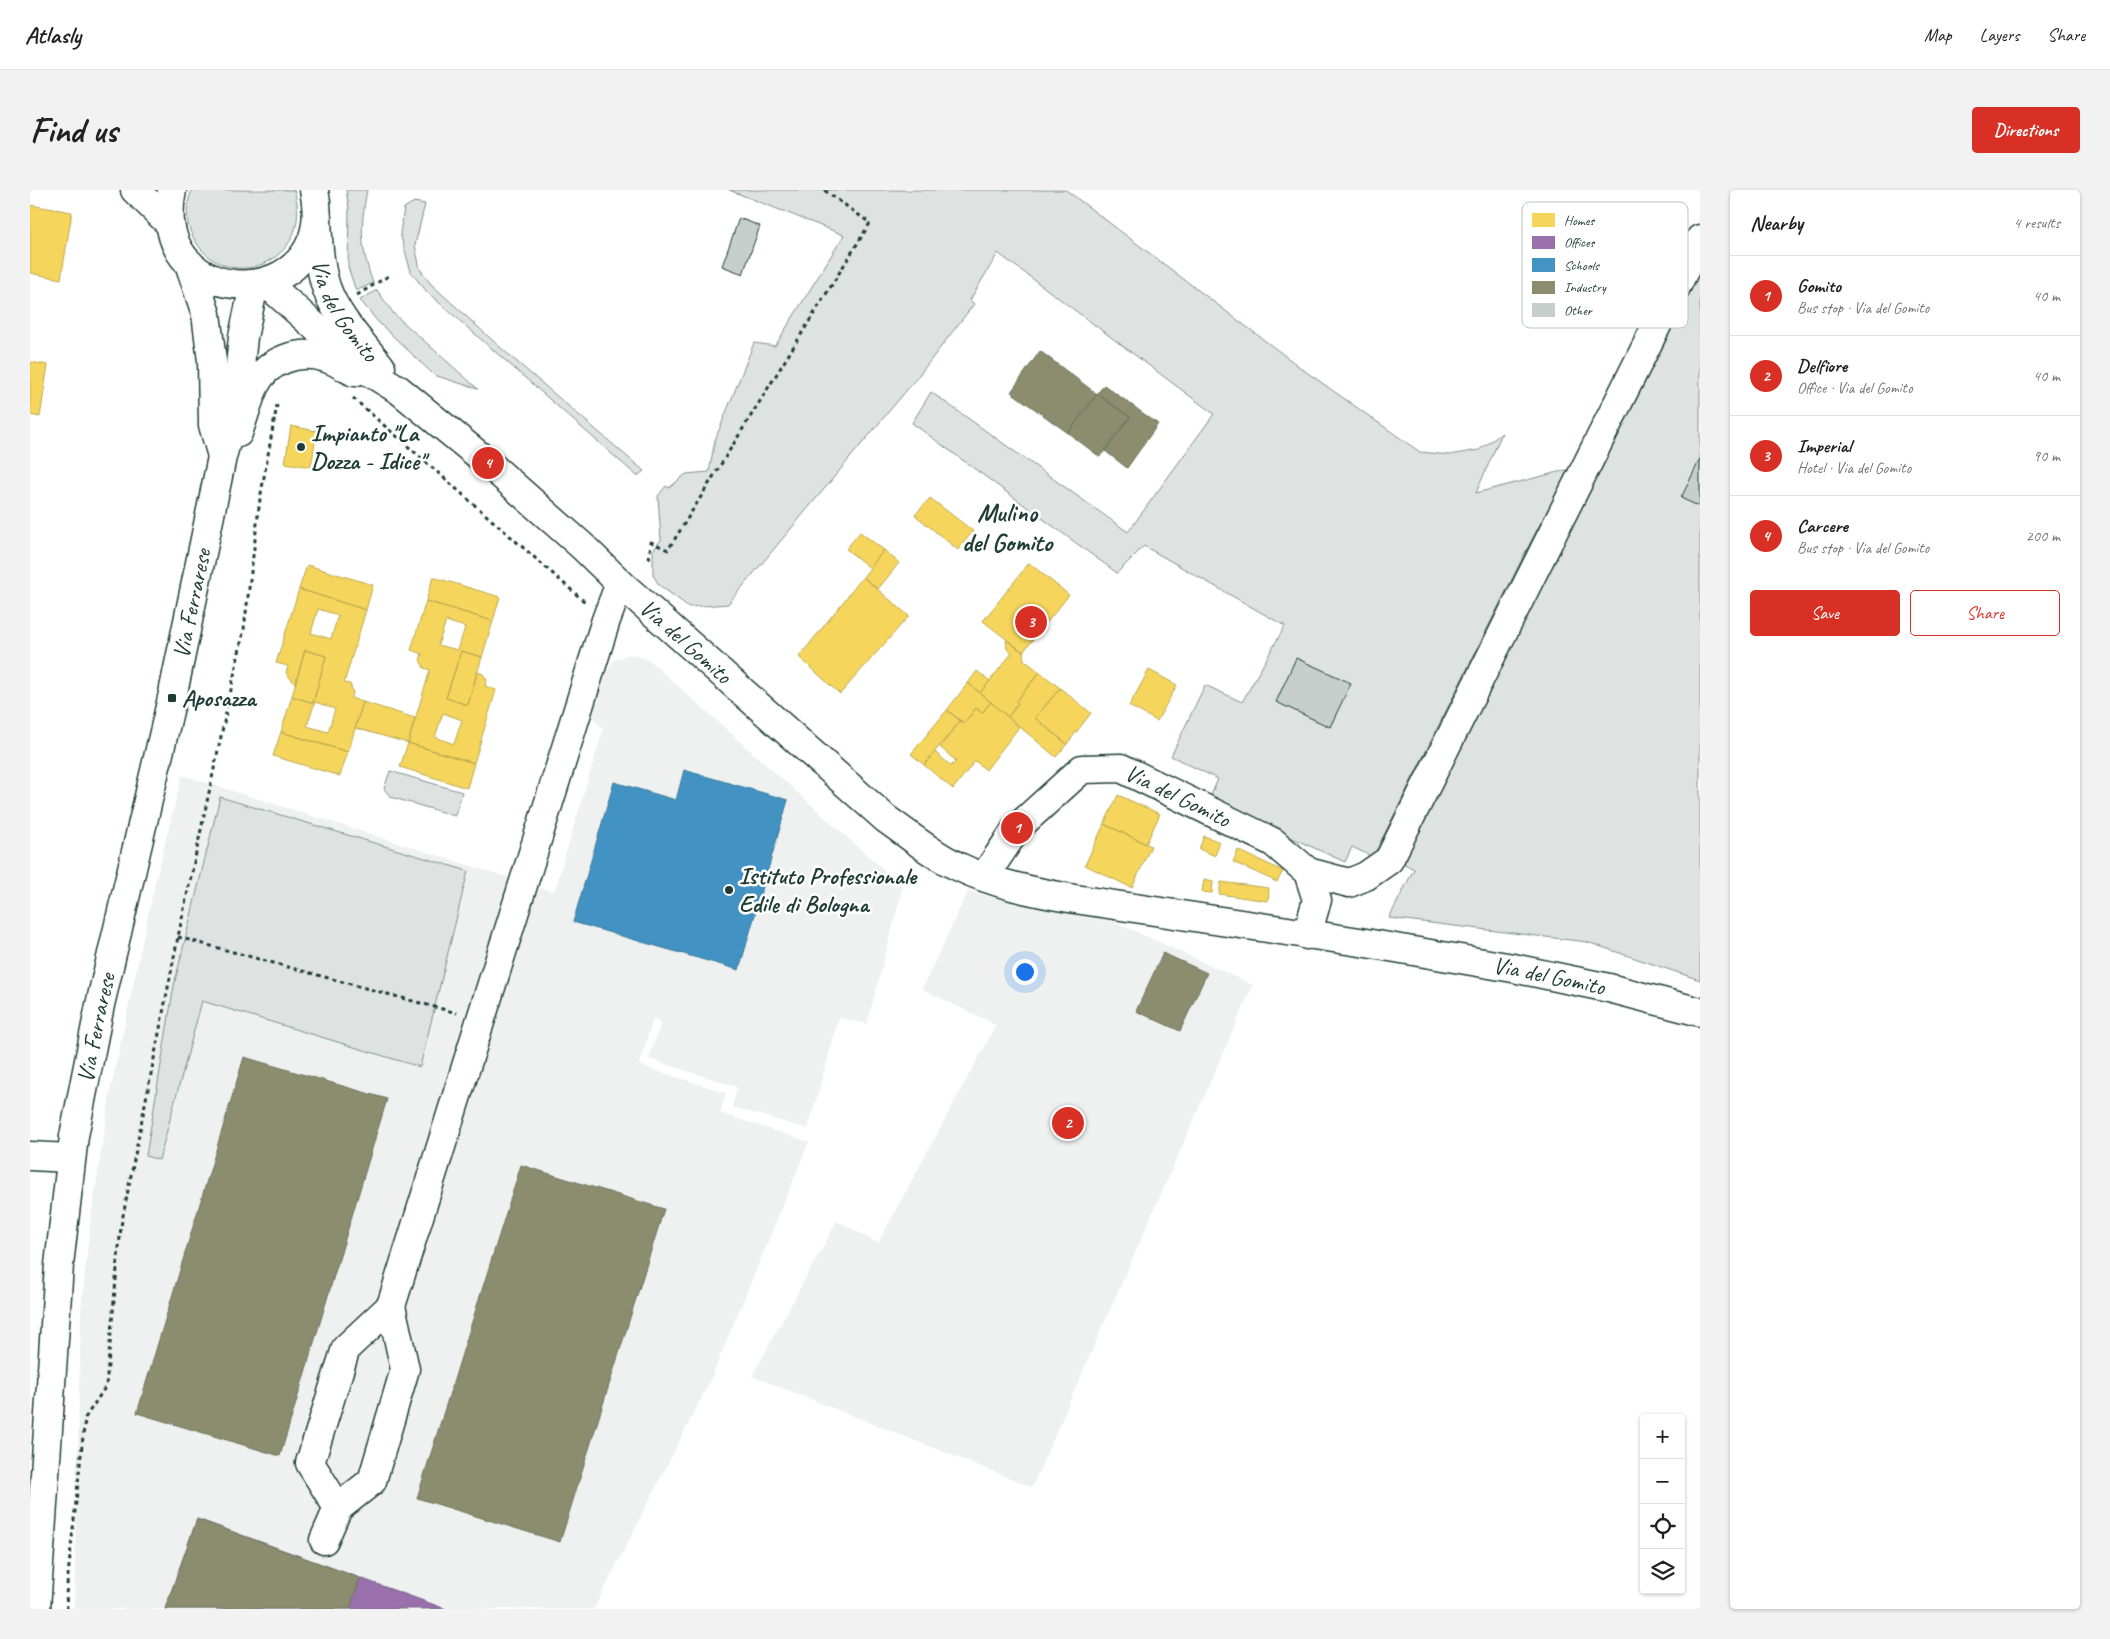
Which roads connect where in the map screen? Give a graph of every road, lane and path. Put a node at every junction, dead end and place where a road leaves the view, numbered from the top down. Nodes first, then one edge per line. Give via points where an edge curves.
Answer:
1 (135, 190) edge
2 (172, 190) edge
3 (314, 190) edge
4 (824, 190) edge
5 (317, 218) junction
6 (170, 224) junction
7 (1700, 239) edge
8 (189, 263) junction
9 (1688, 263) edge
10 (390, 275) dead end
11 (260, 284) junction
12 (350, 296) dead end
13 (1655, 328) edge
14 (399, 390) junction
15 (348, 395) dead end
16 (280, 398) dead end
17 (222, 457) junction
18 (649, 559) dead end
19 (620, 583) junction
20 (606, 620) junction
21 (1308, 872) junction
22 (984, 877) junction
23 (1307, 935) junction
24 (178, 937) junction
25 (1700, 1012) edge
26 (481, 1019) junction
27 (30, 1156) edge
28 (70, 1158) junction
29 (390, 1306) junction
30 (37, 1472) edge
31 (338, 1508) junction
32 (324, 1540) dead end
33 (36, 1609) edge
34 (67, 1609) edge

1 - 6 street
2 - 6 street
3 - 5 street, Via del Gomito
4 - 18 path via 870,223 668,550 651,542
5 - 11 street via 314,234 302,257 282,275
5 - 14 street, Via del Gomito via 319,259 326,288 339,313
6 - 8 street via 178,247
7 - 9 street
8 - 11 street via 218,282
8 - 17 street, Via Ferrarese via 206,314 212,361 213,425
10 - 12 path
11 - 14 street, Via del Gomito via 368,371
11 - 17 street, Via Ferrarese via 243,337 236,405
13 - 21 street via 1389,860 1349,883
14 - 17 street, Via Ferrarese via 370,380 324,357 304,355 280,360 265,371 255,385 237,436
14 - 19 street, Via del Gomito via 488,463
15 - 20 path
16 - 24 path via 260,499 244,629
17 - 28 street, Via Ferrarese via 176,680 84,1080
19 - 20 street
19 - 22 street, Via del Gomito via 886,818 938,855
20 - 26 street
21 - 22 street, Via del Gomito via 1273,842 1121,768 1082,769 1017,828
21 - 23 street via 1317,900
22 - 23 street, Via del Gomito via 1074,899
23 - 25 street, Via del Gomito via 1523,970
24 - 26 path
24 - 34 path via 121,1226 106,1386 85,1418
26 - 29 street
27 - 28 street
28 - 30 street, Via Ferrarese
29 - 31 street via 405,1369 372,1481
29 - 31 street via 346,1348 310,1463
30 - 33 street, Via Ferrarese
31 - 32 street

